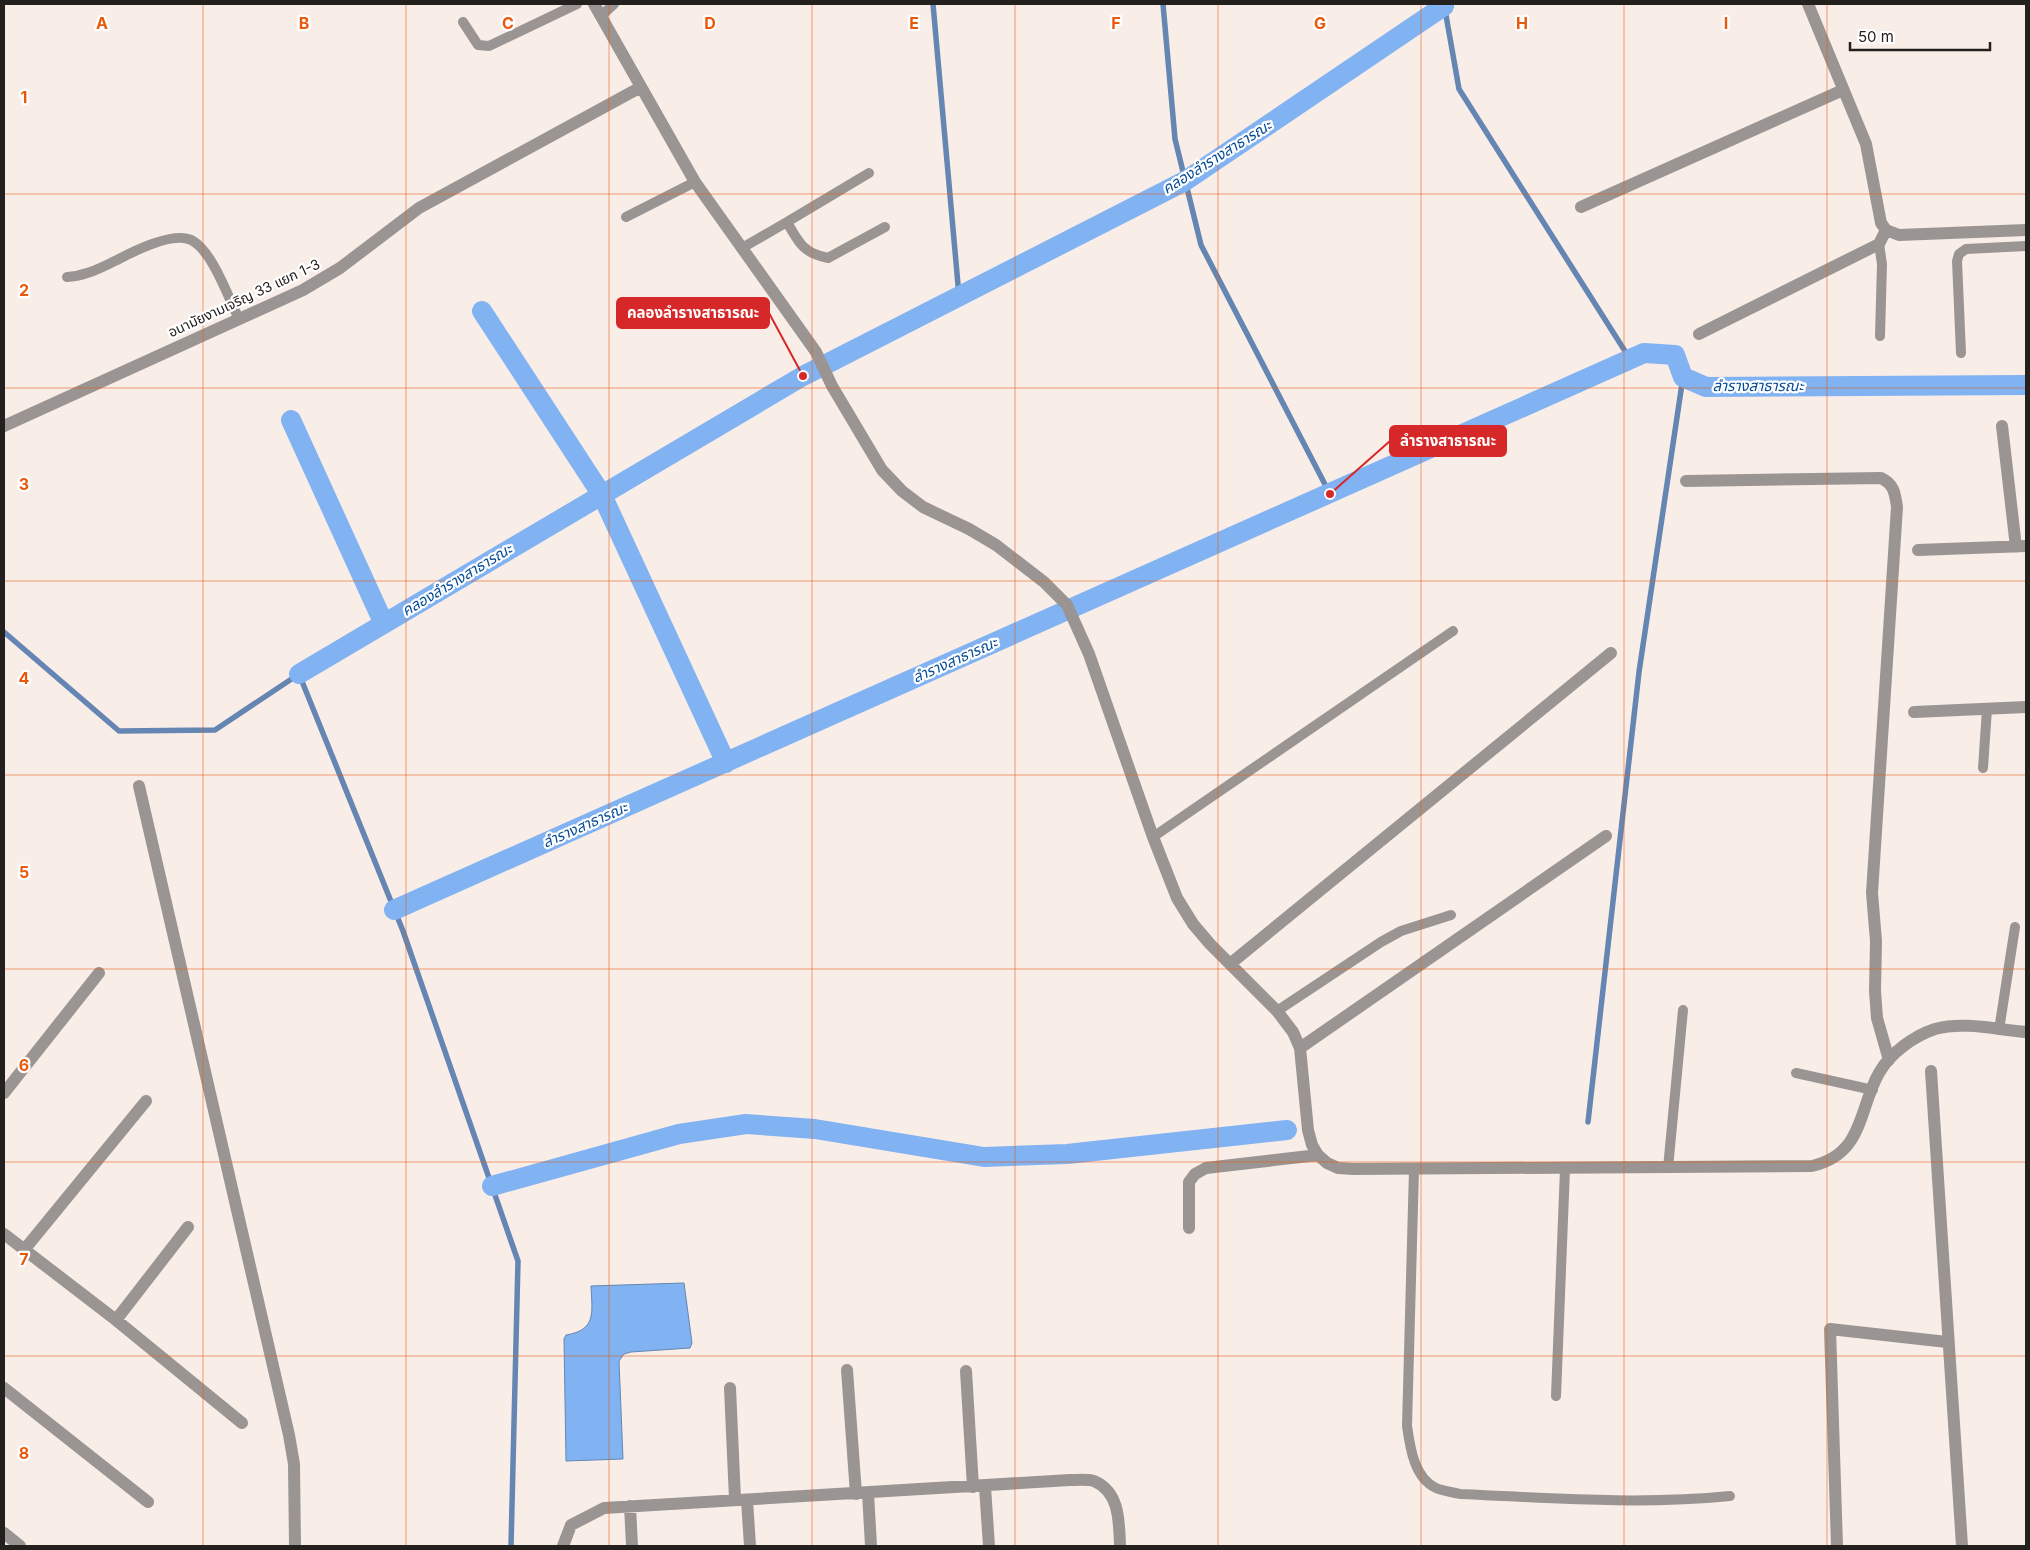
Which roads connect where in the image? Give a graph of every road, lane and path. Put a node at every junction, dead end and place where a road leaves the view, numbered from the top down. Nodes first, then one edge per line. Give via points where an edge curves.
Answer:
1 (577, 4) edge
2 (594, 4) edge
3 (614, 4) edge
4 (1808, 4) edge
5 (601, 16) junction
6 (463, 22) dead end
7 (641, 87) junction
8 (1843, 90) junction
9 (869, 174) dead end
10 (695, 182) junction
11 (1581, 207) dead end
12 (626, 217) dead end
13 (787, 222) junction
14 (885, 227) dead end
15 (1886, 230) junction
16 (2026, 230) edge
17 (1880, 244) junction
18 (2026, 246) edge
19 (742, 248) junction
20 (67, 277) dead end
21 (240, 319) junction
22 (1699, 334) dead end
23 (1880, 336) dead end
24 (1960, 353) dead end
25 (4, 426) edge
26 (2002, 426) dead end
27 (1686, 481) dead end
28 (2021, 547) edge
29 (1918, 550) dead end
30 (1453, 631) dead end
31 (1611, 653) dead end
32 (2026, 707) edge
33 (1987, 708) junction
34 (1914, 712) dead end
35 (1983, 768) dead end
36 (139, 786) dead end
37 (1606, 836) dead end
38 (1153, 837) junction
39 (1451, 915) dead end
40 (2015, 927) dead end
41 (1230, 964) junction
42 (99, 973) dead end
43 (1683, 1010) dead end
44 (1277, 1011) junction
45 (1999, 1030) junction
46 (2026, 1032) edge
47 (1300, 1048) junction
48 (1889, 1060) junction
49 (1931, 1071) dead end
50 (1796, 1073) dead end
51 (1873, 1090) junction
52 (4, 1093) edge
53 (146, 1101) dead end
54 (1318, 1155) junction
55 (1668, 1168) junction
56 (1414, 1169) junction
57 (1565, 1169) junction
58 (188, 1227) dead end
59 (1190, 1228) dead end
60 (4, 1234) edge
61 (24, 1250) junction
62 (116, 1320) junction
63 (1947, 1342) junction
64 (847, 1370) dead end
65 (966, 1370) dead end
66 (4, 1388) edge
67 (730, 1388) dead end
68 (1556, 1396) dead end
69 (242, 1423) dead end
70 (979, 1487) junction
71 (862, 1493) junction
72 (1730, 1496) dead end
73 (741, 1499) junction
74 (148, 1502) dead end
75 (630, 1506) junction
76 (4, 1533) edge
77 (20, 1546) edge
78 (295, 1546) edge
79 (563, 1546) edge
80 (632, 1546) edge
81 (750, 1546) edge
82 (871, 1546) edge
83 (989, 1546) edge
84 (1120, 1546) edge
85 (1837, 1546) edge
86 (1962, 1546) edge

1 - 6 lane via 489,46 478,45
2 - 5 street
3 - 5 lane
4 - 8 street
5 - 7 street
7 - 10 street
7 - 21 street, อนามัยงามเจริญ 33 แยก 1-3 via 419,208 340,268 303,290
8 - 11 street
8 - 15 street via 1866,144 1881,223
9 - 13 lane
10 - 12 lane
10 - 19 street
13 - 14 lane via 808,252 828,258
13 - 19 lane
15 - 16 street via 1899,236
15 - 17 street
17 - 22 street
17 - 23 lane
18 - 24 lane via 1966,249 1959,254
19 - 38 street via 816,352 832,386 882,470 922,507 996,545 1044,582 1067,605 1077,624
20 - 21 lane via 82,276 142,248 173,238 192,240 206,254
21 - 25 street, อนามัยงามเจริญ 33 แยก 1-3
26 - 28 street
27 - 48 street via 1881,478 1890,483 1895,493 1897,507 1872,893 1877,1018
28 - 29 street
30 - 38 lane
31 - 41 street
32 - 33 street
33 - 34 street
33 - 35 lane
36 - 78 street via 289,1435 294,1464
37 - 47 street
38 - 41 street via 1177,898 1193,924
39 - 44 lane via 1422,923 1381,942
40 - 45 lane
41 - 44 street
42 - 52 street
43 - 55 lane
44 - 47 street via 1293,1032
45 - 46 street
45 - 48 street via 1961,1026 1936,1029 1918,1037
47 - 54 street via 1308,1130
48 - 51 street via 1879,1073
49 - 63 street
50 - 51 lane
51 - 55 street via 1849,1145 1826,1163 1812,1166
53 - 61 street
54 - 56 street via 1338,1168
54 - 59 street via 1206,1168 1195,1174 1189,1182
55 - 57 street
56 - 57 street
56 - 72 lane via 1407,1426 1410,1452 1421,1476 1435,1488 1460,1494 1628,1502
57 - 68 lane
58 - 62 street
60 - 61 street
61 - 62 street
62 - 69 street
63 - 85 street via 1830,1329
63 - 86 street
64 - 71 street
65 - 70 street
66 - 74 street
67 - 73 street
70 - 71 street
70 - 83 street
70 - 84 street via 1092,1481 1107,1490 1116,1504
71 - 73 street
71 - 82 street
73 - 75 street
73 - 81 street
75 - 79 street via 604,1508 587,1515 571,1526
75 - 80 street
76 - 77 street

